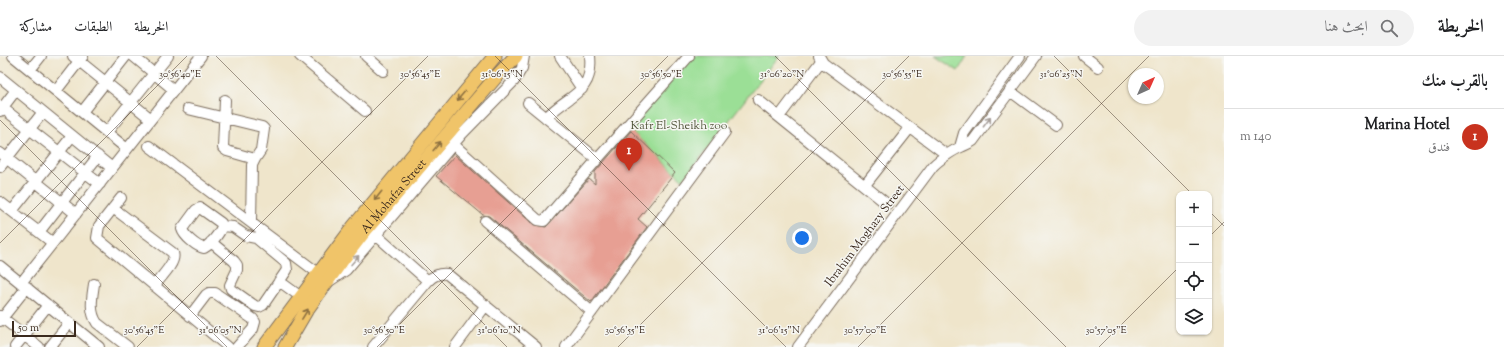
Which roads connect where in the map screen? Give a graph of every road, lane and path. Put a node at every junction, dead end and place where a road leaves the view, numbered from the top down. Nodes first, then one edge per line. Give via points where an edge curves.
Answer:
1 (13, 56) edge
2 (41, 56) edge
3 (126, 56) edge
4 (133, 56) edge
5 (168, 56) edge
6 (300, 56) edge
7 (366, 56) edge
8 (495, 56) edge
9 (516, 56) edge
10 (524, 56) edge
11 (560, 56) edge
12 (590, 56) edge
13 (689, 56) edge
14 (1020, 56) edge
15 (1036, 56) edge
16 (1084, 56) edge
17 (197, 57) edge
18 (79, 58) edge
19 (820, 59) edge
20 (1098, 67) dead end
21 (30, 70) junction
22 (383, 71) dead end
23 (154, 74) junction
24 (0, 77) edge
25 (105, 82) junction
26 (998, 87) junction
27 (582, 89) junction
28 (16, 90) junction
29 (174, 90) junction
30 (56, 91) junction
31 (1009, 92) junction
32 (225, 100) dead end
33 (758, 100) dead end
34 (131, 103) junction
35 (528, 103) dead end
36 (1, 108) edge
37 (188, 109) dead end
38 (365, 111) dead end
39 (43, 112) junction
40 (82, 112) junction
41 (779, 117) junction
42 (224, 118) junction
43 (546, 118) junction
44 (151, 119) junction
45 (1056, 125) dead end
46 (910, 128) junction
47 (30, 129) junction
48 (107, 132) junction
49 (726, 132) dead end
50 (72, 136) junction
51 (453, 139) junction
52 (149, 146) dead end
53 (960, 147) junction
54 (128, 149) junction
55 (59, 152) junction
56 (947, 155) junction
57 (3, 156) edge
58 (98, 156) junction
59 (255, 159) junction
60 (597, 159) junction
61 (0, 167) edge
62 (112, 168) junction
63 (85, 172) junction
64 (36, 182) junction
65 (100, 184) junction
66 (865, 186) junction
67 (121, 198) dead end
68 (0, 202) edge
69 (61, 203) junction
70 (396, 203) junction
71 (887, 204) dead end
72 (114, 208) junction
73 (12, 211) junction
74 (76, 214) junction
75 (485, 221) dead end
76 (251, 222) junction
77 (222, 226) junction
78 (39, 232) junction
79 (376, 236) junction
80 (211, 242) junction
81 (53, 243) junction
82 (0, 266) edge
83 (321, 279) junction
84 (428, 281) junction
85 (279, 282) junction
86 (94, 284) dead end
87 (24, 285) junction
88 (154, 286) junction
89 (301, 296) junction
90 (48, 305) junction
91 (486, 305) junction
92 (592, 312) junction
93 (190, 316) junction
94 (1, 319) edge
95 (69, 323) junction
96 (279, 327) junction
97 (24, 336) junction
98 (290, 343) edge
99 (88, 344) edge
100 (15, 347) edge
101 (38, 347) edge
102 (50, 347) edge
103 (99, 347) edge
104 (128, 347) edge
105 (228, 347) edge
106 (237, 347) edge
107 (264, 347) edge
108 (373, 347) edge
109 (455, 347) edge
110 (536, 347) edge
111 (566, 347) edge
112 (798, 347) edge

1 - 21 street
2 - 21 street
3 - 25 street
4 - 23 street
5 - 23 street
6 - 38 street
7 - 22 street
8 -> 83 main road, Al Mohafza Street via 354,226
9 - 51 main road, Al Mohafza Street via 496,77
10 - 51 street via 522,68 514,81
11 - 27 street
12 - 27 street via 590,73
13 - 60 street
14 - 26 street
15 - 31 street, Ibrahim Moghazy Street
16 - 20 street
17 - 29 street
18 - 25 street
18 - 30 street
19 - 41 street
19 - 46 street
21 - 30 street
23 - 29 street
23 - 34 street
24 - 28 street
25 - 34 street
25 - 40 street
26 - 31 street
26 - 53 street via 964,133
27 - 43 street
28 - 36 street
28 - 39 street
29 - 44 street
30 - 40 street
31 - 45 street
53 -> 31 street, Ibrahim Moghazy Street via 973,141
32 - 42 street
33 - 41 street
34 - 44 street
34 - 48 street
35 - 43 street
36 - 47 street
37 - 42 street
39 - 47 street
39 - 50 street
40 - 48 street
41 - 66 street
42 - 59 street via 224,150
42 - 59 street via 264,128 261,150
43 - 60 street
44 - 54 street
46 - 56 street
46 - 66 street
47 - 55 street
47 - 57 street
48 - 54 street
49 - 92 street
50 - 55 street
50 - 58 street
51 - 60 street via 542,221
70 -> 51 main road, Al Mohafza Street
52 - 76 street
53 - 56 street, Ibrahim Moghazy Street
54 - 62 street
55 - 63 street
55 - 64 street
56 - 112 street, Ibrahim Moghazy Street via 933,166
57 - 61 street
57 - 64 street
58 - 62 street
58 - 63 street
59 - 76 street via 252,166
62 - 65 street
63 - 65 street
63 - 69 street
64 - 69 street
64 - 73 street
65 - 74 street
66 - 71 street
67 - 72 street
68 - 73 street
69 - 74 street
69 - 78 street
70 - 79 street
70 - 83 main road, Al Mohafza Street via 364,232
72 - 88 street via 99,226 97,238
72 - 88 street via 173,253 173,262
73 - 78 street
74 - 81 street
75 - 92 street
76 - 83 street
77 - 80 street
77 - 80 street via 200,208 182,227 183,233 200,247 206,247
77 - 85 street via 233,227 246,236 256,238 285,261 287,270
78 - 81 street
83 -> 79 street via 346,270
79 - 84 street
80 - 85 street via 237,265 230,284 231,289 255,306 265,304
81 - 87 street
82 - 87 street
83 - 89 main road, Al Mohafza Street
98 -> 83 main road, Al Mohafza Street
84 - 91 street via 437,274 447,274
84 - 108 street
85 - 89 street
86 - 104 street via 91,306 94,318
87 - 90 street
87 - 94 street
88 - 93 street
89 - 96 main road, Al Mohafza Street
90 - 95 street
90 - 97 street
91 - 109 street
91 - 110 street
92 - 111 street
93 - 105 street
93 - 106 street via 206,295 216,293 255,322 253,329
94 - 97 street
95 - 99 street
95 - 102 street
96 - 98 main road
96 - 107 main road, Al Mohafza Street
97 - 100 street
97 - 101 street
99 - 103 street

